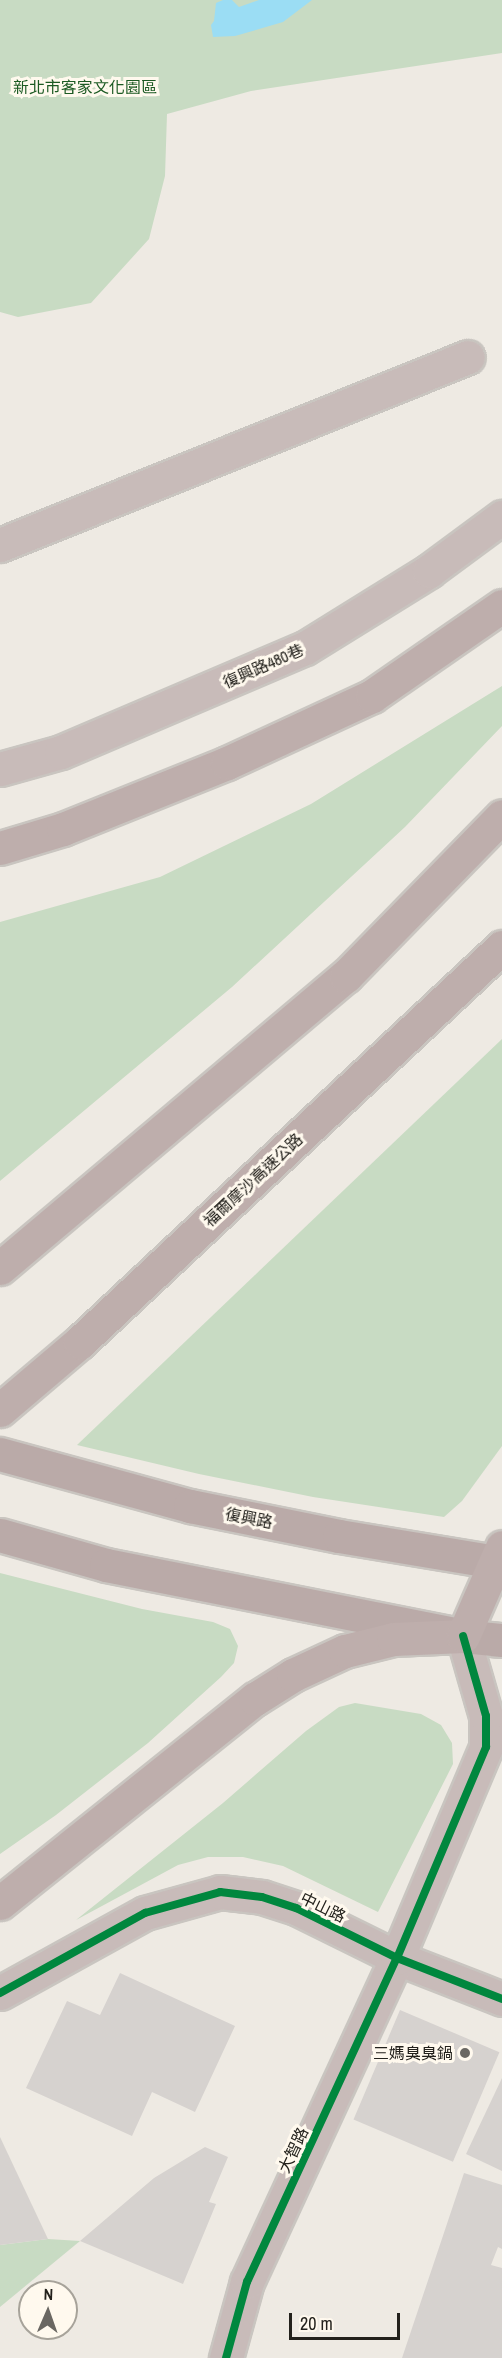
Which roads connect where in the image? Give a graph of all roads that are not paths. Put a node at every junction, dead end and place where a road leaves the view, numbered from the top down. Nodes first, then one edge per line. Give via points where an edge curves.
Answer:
1 (468, 357) dead end
2 (502, 517) edge
3 (0, 545) edge
4 (502, 606) edge
5 (0, 769) edge
6 (502, 816) edge
7 (0, 848) edge
8 (502, 947) edge
9 (0, 1268) edge
10 (0, 1410) edge
11 (0, 1454) edge
12 (0, 1535) edge
13 (500, 1557) edge
14 (463, 1636) junction
15 (502, 1640) edge
16 (0, 1903) edge
17 (397, 1958) junction
18 (0, 1993) edge
19 (502, 1999) edge
20 (226, 2358) edge

1 - 3 street
2 - 5 street, 復興路480巷 via 429,571 305,648 61,752
4 - 7 highway via 372,696 216,768 63,829
6 - 9 highway via 346,976
8 - 10 highway, 福爾摩沙高速公路 via 80,1342
11 - 13 main road, 復興路 via 190,1506 339,1536
12 - 14 main road via 106,1565
13 - 14 highway
14 - 15 main road
14 - 16 highway via 393,1639 345,1651 293,1675 255,1699
14 - 17 street, 大智路 via 486,1716 486,1747
17 - 18 street, 中山路 via 296,1908 262,1897 220,1892 145,1913
17 - 19 street, 中山路
17 - 20 street, 大智路 via 247,2282

